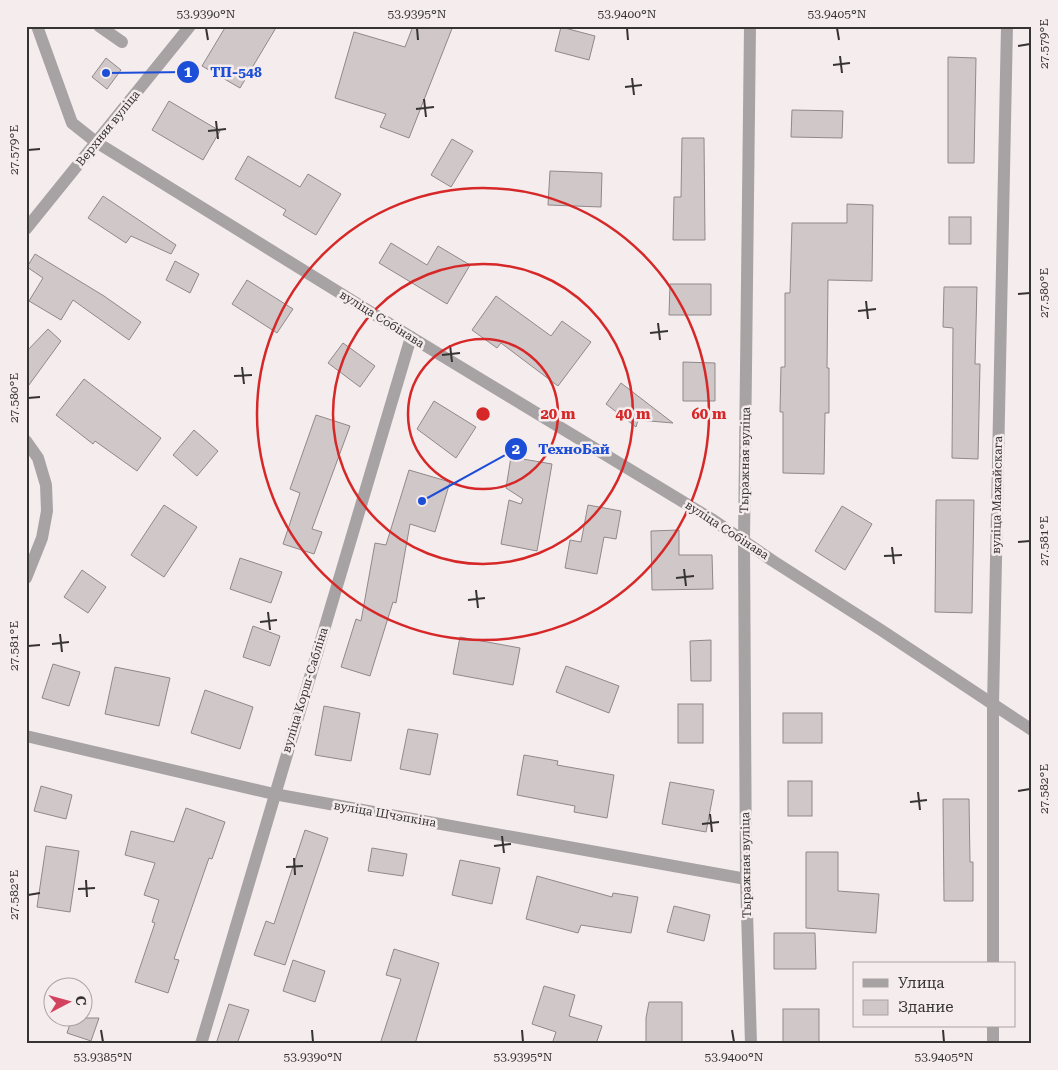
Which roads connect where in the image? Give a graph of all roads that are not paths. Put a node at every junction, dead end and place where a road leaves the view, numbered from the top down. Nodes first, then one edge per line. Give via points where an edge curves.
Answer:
1 (37, 26) edge
2 (99, 26) edge
3 (190, 26) edge
4 (750, 26) edge
5 (1007, 26) edge
6 (122, 42) dead end
7 (96, 142) junction
8 (26, 229) edge
9 (411, 337) junction
10 (26, 441) edge
11 (744, 540) junction
12 (26, 578) edge
13 (993, 705) junction
14 (1032, 730) edge
15 (26, 736) edge
16 (274, 794) junction
17 (746, 879) junction
18 (993, 962) edge
19 (993, 1028) edge
20 (201, 1044) edge
21 (751, 1044) edge
22 (993, 1044) edge

1 - 7 street, вуліца Собінава via 72,123
2 - 6 street
3 - 7 street, Верхняя вуліца
4 - 11 street, Тыражная вуліца
5 - 13 street, вуліца Мажайскага
7 - 8 street, Верхняя вуліца
7 - 9 street, вуліца Собінава
9 - 11 street, вуліца Собінава
9 - 16 street, вуліца Корш-Сабліна
10 - 12 street via 38,458 46,485 47,511 42,538
11 - 13 street, вуліца Собінава
11 - 17 street, Тыражная вуліца
13 - 14 street, вуліца Собінава
13 - 18 street, вуліца Мажайскага
15 - 16 street, вуліца Шчэпкіна
16 - 17 street, вуліца Шчэпкіна
16 - 20 street, вуліца Корш-Сабліна
17 - 21 street, Тыражная вуліца
19 - 22 street

